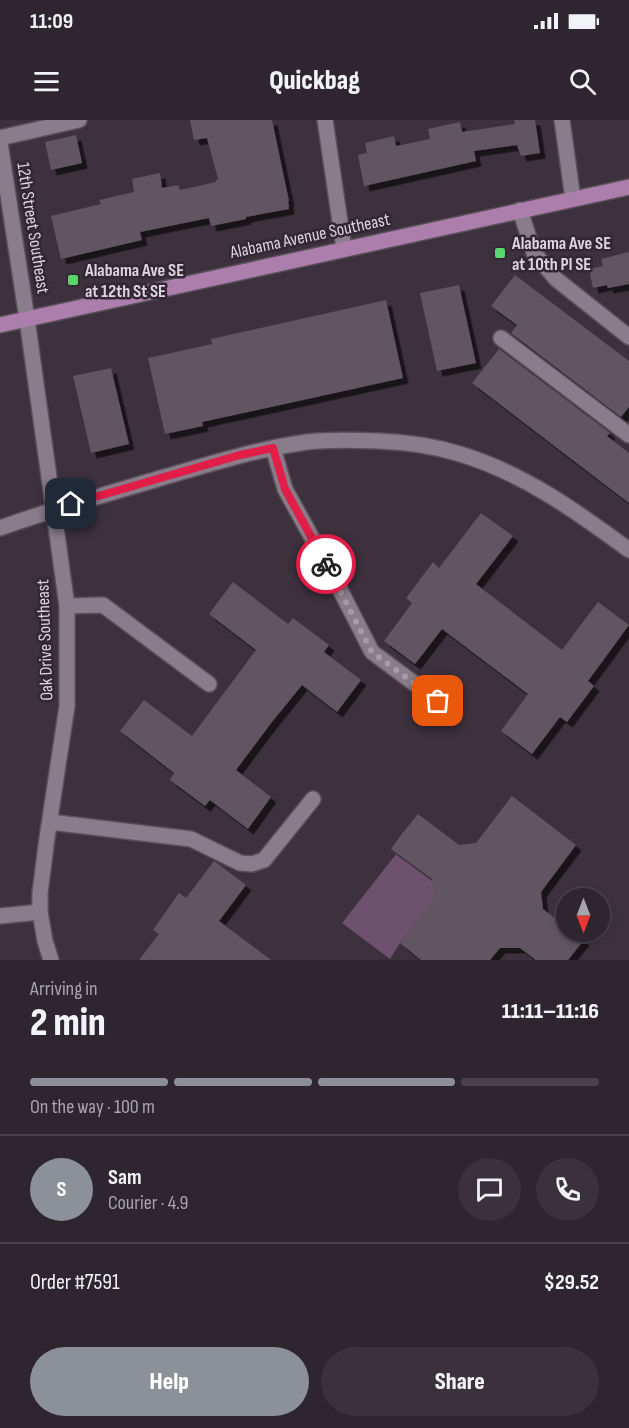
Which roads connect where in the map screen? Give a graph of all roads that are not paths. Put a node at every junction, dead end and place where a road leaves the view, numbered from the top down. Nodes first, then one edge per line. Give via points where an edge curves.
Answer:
1 (79, 120) edge
2 (325, 120) edge
3 (562, 120) edge
4 (0, 138) edge
5 (0, 143) edge
6 (3, 186) edge
7 (629, 187) edge
8 (573, 199) junction
9 (520, 210) junction
10 (344, 249) junction
11 (27, 319) junction
12 (0, 325) edge
13 (629, 337) edge
14 (501, 338) dead end
15 (629, 435) edge
16 (273, 448) junction
17 (54, 509) junction
18 (0, 528) edge
19 (629, 550) edge
20 (67, 606) junction
21 (209, 684) dead end
22 (438, 701) dead end
23 (313, 799) dead end
24 (50, 822) junction
25 (40, 912) junction
26 (0, 916) edge
27 (51, 960) edge

1 - 4 street
2 - 10 street
3 - 8 street
5 - 6 street, 12th Street Southeast
6 - 11 street, 12th Street Southeast
7 - 8 main road, Alabama Avenue Southeast
8 - 9 main road, Alabama Avenue Southeast
9 - 10 main road, Alabama Avenue Southeast
9 - 13 street via 534,253 556,279
10 - 11 main road, Alabama Avenue Southeast
11 - 12 main road, Alabama Avenue Southeast
11 - 17 street, Oak Drive Southeast
14 - 15 street
16 - 17 street
16 - 19 street via 345,439 398,442 461,454 531,483
16 - 22 street via 285,489 372,652
17 - 18 street
17 - 20 street, Oak Drive Southeast
20 - 21 street via 103,605
20 - 24 street, Oak Drive Southeast via 67,706
23 - 24 street via 264,860 252,864 240,863 191,839
24 - 25 street, Oak Drive Southeast
25 - 26 street
25 - 27 street, Oak Drive Southeast

